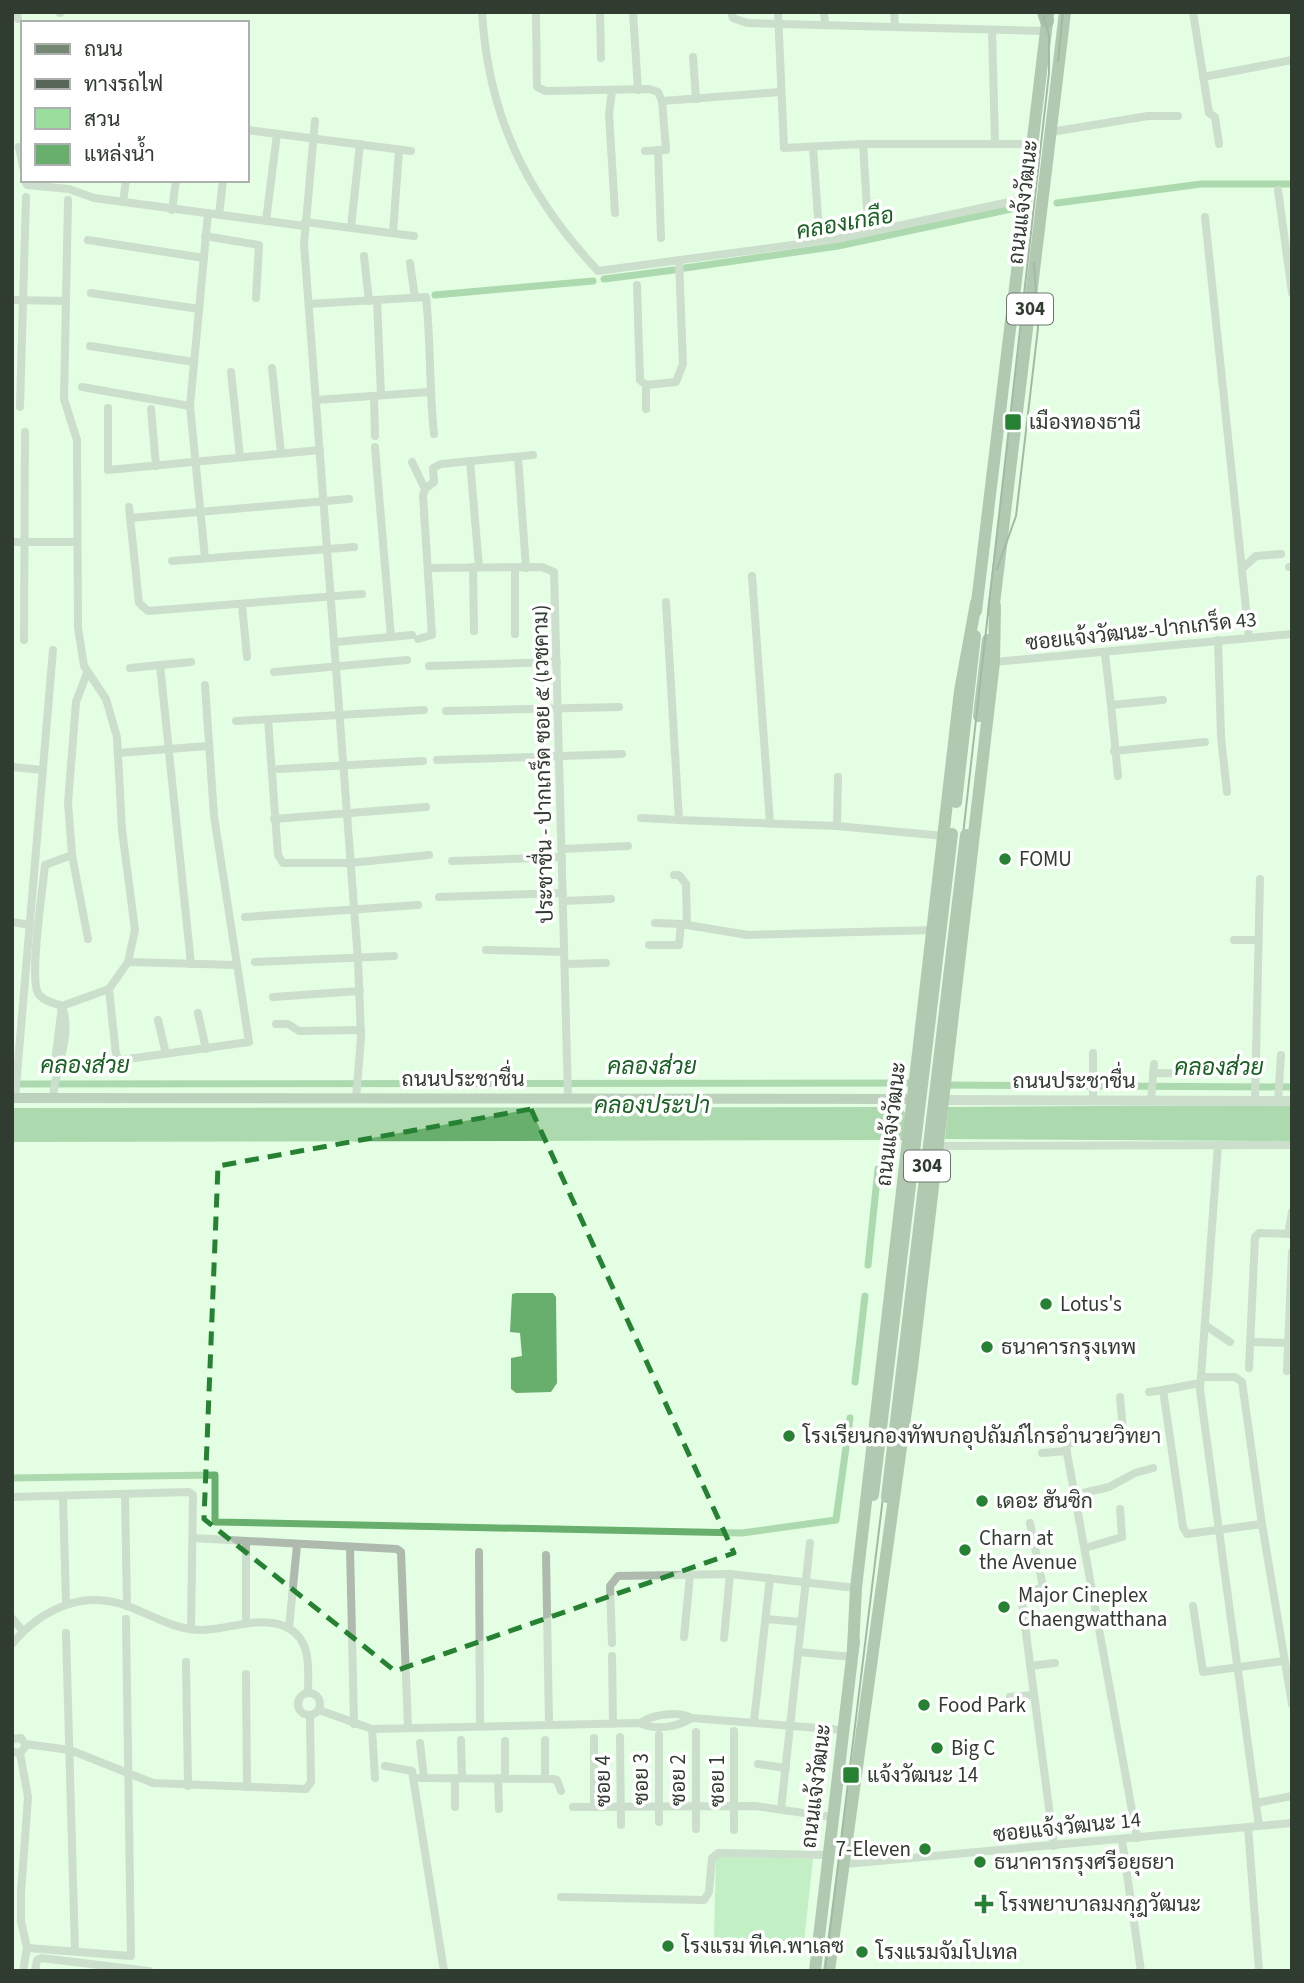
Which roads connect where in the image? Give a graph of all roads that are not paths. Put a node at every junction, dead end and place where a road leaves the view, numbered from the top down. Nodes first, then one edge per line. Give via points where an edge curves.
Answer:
1 (482, 12) edge
2 (600, 12) edge
3 (633, 12) edge
4 (731, 12) edge
5 (778, 12) edge
6 (824, 12) edge
7 (894, 12) edge
8 (1065, 12) edge
9 (1193, 12) edge
10 (536, 14) dead end
11 (1046, 19) edge
12 (779, 24) junction
13 (825, 25) junction
14 (895, 27) junction
15 (992, 30) junction
16 (693, 57) dead end
17 (601, 58) dead end
18 (1292, 60) edge
19 (1203, 77) junction
20 (638, 90) junction
21 (612, 91) junction
22 (780, 92) junction
23 (696, 99) junction
24 (662, 101) junction
25 (1178, 116) dead end
26 (315, 121) dead end
27 (248, 130) edge
28 (1051, 132) junction
29 (277, 134) junction
30 (312, 138) junction
31 (995, 142) junction
32 (360, 144) junction
33 (863, 144) junction
34 (1031, 144) junction
35 (1219, 144) dead end
36 (813, 146) junction
37 (19, 147) dead end
38 (399, 150) junction
39 (658, 150) junction
40 (411, 151) dead end
41 (645, 151) dead end
42 (21, 157) edge
43 (27, 182) edge
44 (126, 182) edge
45 (176, 182) edge
46 (223, 182) edge
47 (1278, 190) dead end
48 (26, 197) dead end
49 (68, 200) dead end
50 (123, 202) junction
51 (1023, 202) junction
52 (867, 208) dead end
53 (172, 210) junction
54 (615, 213) dead end
55 (208, 214) junction
56 (219, 215) junction
57 (1205, 217) dead end
58 (818, 218) dead end
59 (266, 221) junction
60 (304, 224) junction
61 (351, 227) junction
62 (393, 233) junction
63 (205, 236) junction
64 (414, 236) dead end
65 (661, 238) dead end
66 (88, 240) dead end
67 (364, 256) dead end
68 (204, 258) junction
69 (679, 260) junction
70 (410, 263) dead end
71 (637, 285) dead end
72 (91, 293) dead end
73 (1292, 293) edge
74 (256, 298) dead end
75 (415, 298) junction
76 (12, 300) edge
77 (23, 300) junction
78 (66, 301) junction
79 (373, 301) junction
80 (309, 304) junction
81 (199, 309) junction
82 (90, 346) dead end
83 (194, 362) junction
84 (272, 368) dead end
85 (231, 372) dead end
86 (646, 385) junction
87 (82, 387) dead end
88 (429, 392) junction
89 (377, 396) junction
90 (316, 400) junction
91 (20, 407) dead end
92 (190, 407) junction
93 (108, 408) dead end
94 (646, 409) dead end
95 (151, 410) dead end
96 (25, 432) dead end
97 (434, 434) dead end
98 (375, 436) dead end
99 (375, 447) dead end
100 (320, 450) junction
101 (281, 453) junction
102 (533, 455) dead end
103 (240, 457) junction
104 (518, 457) junction
105 (470, 461) junction
106 (412, 462) dead end
107 (196, 463) junction
108 (156, 466) junction
109 (425, 489) junction
110 (349, 499) dead end
111 (321, 502) junction
112 (129, 507) dead end
113 (201, 512) junction
114 (130, 518) junction
115 (76, 541) junction
116 (12, 542) edge
117 (25, 542) junction
118 (354, 547) dead end
119 (325, 549) junction
120 (1281, 554) dead end
121 (205, 558) junction
122 (172, 561) dead end
123 (429, 568) junction
124 (476, 568) junction
125 (515, 568) junction
126 (526, 568) junction
127 (1244, 568) junction
128 (752, 576) dead end
129 (362, 594) dead end
130 (329, 598) junction
131 (666, 602) dead end
132 (243, 605) junction
133 (995, 606) junction
134 (474, 631) dead end
135 (515, 634) dead end
136 (1292, 634) edge
137 (391, 637) junction
138 (1249, 637) junction
139 (24, 640) dead end
140 (1217, 640) junction
141 (336, 642) junction
142 (53, 650) dead end
143 (1105, 653) junction
144 (247, 657) dead end
145 (407, 660) dead end
146 (191, 662) dead end
147 (557, 662) junction
148 (994, 662) junction
149 (160, 665) junction
150 (429, 666) dead end
151 (338, 667) junction
152 (130, 668) dead end
153 (274, 672) dead end
154 (87, 673) junction
155 (205, 685) dead end
156 (1163, 700) dead end
157 (1111, 705) junction
158 (619, 707) dead end
159 (557, 708) junction
160 (424, 710) dead end
161 (446, 711) dead end
162 (340, 715) junction
163 (268, 719) junction
164 (236, 720) dead end
165 (1205, 741) dead end
166 (207, 746) junction
167 (168, 749) junction
168 (1114, 751) junction
169 (118, 752) junction
170 (622, 754) dead end
171 (558, 756) junction
172 (437, 760) dead end
173 (423, 761) dead end
174 (342, 764) junction
175 (12, 767) edge
176 (279, 769) dead end
177 (43, 770) junction
178 (1118, 776) dead end
179 (838, 777) dead end
180 (1227, 792) dead end
181 (426, 807) dead end
182 (346, 813) junction
183 (641, 818) dead end
184 (274, 819) junction
185 (679, 820) junction
186 (770, 822) junction
187 (837, 826) junction
188 (948, 835) junction
189 (628, 846) dead end
190 (562, 853) junction
191 (72, 855) junction
192 (429, 855) dead end
193 (452, 861) dead end
194 (350, 863) junction
195 (674, 875) dead end
196 (1260, 879) dead end
197 (439, 897) dead end
198 (564, 897) junction
199 (611, 899) dead end
200 (936, 904) junction
201 (418, 905) dead end
202 (965, 909) junction
203 (354, 910) junction
204 (245, 917) dead end
205 (12, 922) edge
206 (655, 923) dead end
207 (30, 925) junction
208 (684, 925) junction
209 (933, 932) junction
210 (962, 937) junction
211 (88, 939) dead end
212 (1234, 940) dead end
213 (1258, 940) junction
214 (649, 945) dead end
215 (486, 950) dead end
216 (564, 952) junction
217 (394, 956) dead end
218 (358, 960) junction
219 (128, 962) junction
220 (255, 962) dead end
221 (606, 962) dead end
222 (191, 964) junction
223 (565, 964) junction
224 (236, 965) junction
225 (109, 989) junction
226 (360, 991) junction
227 (273, 997) dead end
228 (925, 1003) junction
229 (62, 1006) junction
230 (953, 1006) junction
231 (198, 1013) dead end
232 (158, 1020) dead end
233 (276, 1024) dead end
234 (361, 1030) junction
235 (206, 1049) junction
236 (1093, 1053) dead end
237 (166, 1054) junction
238 (1281, 1055) dead end
239 (1210, 1074) dead end
240 (915, 1089) junction
241 (942, 1089) junction
242 (1279, 1093) junction
243 (53, 1094) junction
244 (14, 1096) edge
245 (356, 1096) junction
246 (568, 1096) junction
247 (1093, 1097) junction
248 (1151, 1097) junction
249 (1255, 1097) junction
250 (1292, 1101) edge
251 (1292, 1144) edge
252 (1218, 1145) junction
253 (937, 1146) junction
254 (1292, 1212) edge
255 (899, 1224) junction
256 (928, 1230) junction
257 (1290, 1234) edge
258 (1292, 1252) edge
259 (1205, 1325) junction
260 (884, 1340) junction
261 (1230, 1342) dead end
262 (1251, 1342) junction
263 (1290, 1343) edge
264 (914, 1349) junction
265 (1249, 1368) dead end
266 (1287, 1371) dead end
267 (1201, 1380) junction
268 (1163, 1390) junction
269 (1149, 1392) dead end
270 (1120, 1397) dead end
271 (1063, 1431) dead end
272 (1066, 1447) junction
273 (1042, 1452) dead end
274 (1153, 1468) dead end
275 (1075, 1495) junction
276 (125, 1496) junction
277 (12, 1497) edge
278 (63, 1497) junction
279 (1120, 1509) dead end
280 (1030, 1523) dead end
281 (1262, 1524) junction
282 (1219, 1530) junction
283 (193, 1538) junction
284 (246, 1542) junction
285 (810, 1543) dead end
286 (297, 1545) junction
287 (350, 1548) junction
288 (1085, 1548) junction
289 (480, 1552) dead end
290 (545, 1555) dead end
291 (730, 1574) junction
292 (690, 1575) junction
293 (770, 1578) junction
294 (805, 1582) junction
295 (856, 1588) junction
296 (66, 1603) junction
297 (127, 1606) junction
298 (1193, 1606) dead end
299 (12, 1618) edge
300 (126, 1619) dead end
301 (766, 1619) junction
302 (801, 1622) junction
303 (246, 1623) junction
304 (289, 1628) junction
305 (191, 1629) junction
306 (23, 1630) junction
307 (66, 1633) dead end
308 (684, 1637) dead end
309 (724, 1638) dead end
310 (874, 1639) junction
311 (612, 1643) dead end
312 (12, 1644) edge
313 (798, 1652) junction
314 (852, 1653) junction
315 (612, 1656) dead end
316 (1283, 1661) junction
317 (186, 1662) dead end
318 (1055, 1663) dead end
319 (1030, 1666) junction
320 (1237, 1668) junction
321 (246, 1674) dead end
322 (308, 1692) junction
323 (1034, 1695) junction
324 (1010, 1698) dead end
325 (1292, 1704) edge
326 (318, 1710) junction
327 (310, 1715) junction
328 (754, 1721) junction
329 (354, 1724) junction
330 (549, 1724) junction
331 (613, 1724) junction
332 (480, 1725) junction
333 (790, 1726) junction
334 (408, 1727) junction
335 (372, 1729) junction
336 (842, 1730) junction
337 (696, 1731) dead end
338 (734, 1731) dead end
339 (659, 1735) dead end
340 (620, 1737) dead end
341 (12, 1738) edge
342 (594, 1738) dead end
343 (461, 1740) dead end
344 (545, 1740) dead end
345 (505, 1741) dead end
346 (419, 1742) dead end
347 (25, 1744) junction
348 (70, 1750) junction
349 (16, 1752) edge
350 (758, 1764) dead end
351 (385, 1766) dead end
352 (786, 1768) junction
353 (129, 1774) junction
354 (424, 1777) junction
355 (375, 1778) dead end
356 (413, 1778) junction
357 (459, 1778) junction
358 (502, 1778) junction
359 (545, 1779) junction
360 (188, 1786) junction
361 (247, 1787) junction
362 (561, 1791) dead end
363 (1292, 1796) edge
364 (1256, 1803) junction
365 (696, 1805) junction
366 (734, 1805) junction
367 (620, 1806) junction
368 (659, 1806) junction
369 (455, 1807) dead end
370 (573, 1807) dead end
371 (594, 1807) junction
372 (499, 1809) dead end
373 (781, 1809) junction
374 (832, 1817) junction
375 (659, 1822) dead end
376 (1292, 1823) edge
377 (621, 1825) dead end
378 (1259, 1826) junction
379 (1248, 1827) junction
380 (696, 1829) dead end
381 (734, 1830) dead end
382 (1137, 1838) junction
383 (1122, 1840) junction
384 (1054, 1846) junction
385 (827, 1855) junction
386 (846, 1864) junction
387 (561, 1897) dead end
388 (841, 1897) junction
389 (818, 1927) junction
390 (27, 1948) junction
391 (75, 1951) junction
392 (23, 1971) edge
393 (35, 1971) edge
394 (149, 1971) edge
395 (444, 1971) edge
396 (808, 1971) edge
397 (815, 1971) edge
398 (830, 1971) edge
399 (836, 1971) edge
400 (1141, 1971) edge
401 (1259, 1971) edge

1 - 69 street via 490,82 501,120 530,182 572,243 598,271
2 - 17 street
3 - 20 street
4 - 12 street via 733,18 747,23
5 - 12 street
6 - 13 street
7 - 14 street
8 - 28 main road, ถนนแจ้งวัฒนะ / 304
9 - 19 street
10 - 21 street via 537,87 546,91
11 - 15 street
11 - 34 main road, ถนนแจ้งวัฒนะ / 304
12 - 13 street
12 - 22 street
13 - 14 street
14 - 15 street
15 - 31 street
16 - 23 street
18 - 19 street
19 - 35 street
20 - 21 street
20 - 24 street via 658,92
21 - 54 street via 609,114
22 - 23 street
22 - 36 street via 784,148
23 - 24 street
24 - 39 street via 666,150
25 - 28 street via 1148,116
26 - 30 street
27 - 29 street
28 - 133 main road, ถนนแจ้งวัฒนะ / 304
29 - 30 street
29 - 59 street
30 - 32 street
30 - 60 street
31 - 33 street
31 - 34 street
32 - 38 street
32 - 61 street
33 - 36 street
33 - 52 street
34 - 51 main road, ถนนแจ้งวัฒนะ / 304
36 - 58 street
37 - 42 street
38 - 40 street
38 - 62 street
39 - 41 street
39 - 65 street
43 - 50 street
44 - 50 street
45 - 53 street
46 - 56 street
47 - 73 street
48 - 77 street
49 - 78 street
50 - 53 street
51 - 69 street via 837,239
51 - 188 main road, ถนนแจ้งวัฒนะ / 304 via 976,603 975,650
53 - 55 street
55 - 56 street
55 - 63 street
56 - 59 street
57 - 127 street
59 - 60 street
60 - 61 street
60 - 80 street
61 - 62 street
62 - 64 street
63 - 68 street
63 - 74 street via 259,245
66 - 68 street
67 - 79 street
68 - 81 street
69 - 86 street via 681,372 676,382
70 - 75 street
71 - 86 street via 640,380
72 - 81 street
75 - 79 street
75 - 88 street via 426,297 432,345
76 - 77 street
77 - 78 street
77 - 91 street
78 - 115 street via 64,399 77,440
79 - 80 street
79 - 89 street
80 - 90 street
81 - 83 street
82 - 83 street
83 - 92 street
84 - 101 street
85 - 103 street
86 - 94 street
87 - 92 street
88 - 89 street
88 - 97 street
89 - 90 street
89 - 98 street
90 - 100 street
92 - 107 street
93 - 108 street via 108,470
95 - 108 street
96 - 117 street
99 - 137 street
100 - 101 street
100 - 111 street
101 - 103 street
102 - 104 street
103 - 107 street
104 - 105 street
104 - 126 street
105 - 109 street via 436,466 434,482
105 - 124 street
106 - 109 street
107 - 108 street
107 - 113 street
109 - 123 street
110 - 111 street
111 - 113 street
111 - 119 street
112 - 114 street
113 - 114 street
113 - 121 street
114 - 132 street via 142,609
115 - 117 street
115 - 154 street via 78,628
116 - 117 street
117 - 139 street
118 - 119 street
119 - 121 street
119 - 130 street
120 - 127 street via 1256,556
121 - 122 street
123 - 124 street, ประชาชื่น - ปากเกร็ด ซอย ๕ (เวชคาม)
123 - 137 street via 432,635
124 - 125 street, ประชาชื่น - ปากเกร็ด ซอย ๕ (เวชคาม)
124 - 134 street
125 - 126 street, ประชาชื่น - ปากเกร็ด ซอย ๕ (เวชคาม)
125 - 135 street
126 - 147 street, ประชาชื่น - ปากเกร็ด ซอย ๕ (เวชคาม) via 554,572
127 - 138 street
128 - 186 street
129 - 130 street
130 - 132 street
130 - 141 street
131 - 185 street
132 - 144 street
133 - 148 main road, ถนนแจ้งวัฒนะ / 304
133 - 310 main road, ถนนแจ้งวัฒนะ / 304, bridge via 986,651
136 - 138 street, ซอยแจ้งวัฒนะ-ปากเกร็ด 43
137 - 141 street
138 - 140 street, ซอยแจ้งวัฒนะ-ปากเกร็ด 43
140 - 143 street, ซอยแจ้งวัฒนะ-ปากเกร็ด 43
140 - 180 street
141 - 151 street
142 - 177 street
143 - 148 street, ซอยแจ้งวัฒนะ-ปากเกร็ด 43
143 - 157 street
145 - 151 street
146 - 149 street
147 - 150 street
147 - 159 street, ประชาชื่น - ปากเกร็ด ซอย ๕ (เวชคาม)
148 - 202 main road, ถนนแจ้งวัฒนะ / 304
149 - 152 street
149 - 167 street
151 - 153 street
151 - 162 street
154 - 169 street via 106,699
154 - 191 street via 76,702 68,803
155 - 166 street
156 - 157 street
157 - 168 street
158 - 159 street
159 - 161 street
159 - 171 street, ประชาชื่น - ปากเกร็ด ซอย ๕ (เวชคาม)
160 - 162 street
162 - 163 street
162 - 174 street
163 - 164 street
163 - 184 street
165 - 168 street
166 - 167 street
166 - 224 street
167 - 169 street
167 - 222 street
168 - 178 street
169 - 219 street via 135,930
170 - 171 street
171 - 172 street
171 - 190 street, ประชาชื่น - ปากเกร็ด ซอย ๕ (เวชคาม)
173 - 174 street
174 - 176 street
174 - 182 street
175 - 177 street
177 - 207 street
179 - 187 street
181 - 182 street
182 - 184 street
182 - 194 street
183 - 185 street
184 - 194 street via 283,863
185 - 186 street
186 - 187 street
187 - 188 street
188 - 200 main road, ถนนแจ้งวัฒนะ / 304
188 - 314 main road, ถนนแจ้งวัฒนะ / 304, bridge
189 - 190 street
190 - 193 street
190 - 198 street, ประชาชื่น - ปากเกร็ด ซอย ๕ (เวชคาม)
191 - 211 street
191 - 229 street via 46,865 37,952 37,992
192 - 194 street
194 - 203 street
195 - 208 street via 680,875 686,884
196 - 213 street
197 - 198 street
198 - 199 street
198 - 216 street, ประชาชื่น - ปากเกร็ด ซอย ๕ (เวชคาม)
200 - 202 main road via 945,918 960,916
200 - 209 main road, ถนนแจ้งวัฒนะ / 304
201 - 203 street
202 - 210 main road, ถนนแจ้งวัฒนะ / 304
203 - 204 street
203 - 218 street
205 - 207 street
206 - 208 street
207 - 244 street
208 - 209 street via 748,935
208 - 214 street via 679,945
209 - 210 main road via 945,923 953,924
209 - 228 main road, ถนนแจ้งวัฒนะ / 304
210 - 230 main road, ถนนแจ้งวัฒนะ / 304
212 - 213 street
213 - 249 street
215 - 216 street
216 - 223 street, ประชาชื่น - ปากเกร็ด ซอย ๕ (เวชคาม)
217 - 218 street
218 - 220 street
218 - 226 street
219 - 222 street
219 - 225 street
221 - 223 street
222 - 224 street
223 - 246 street, ประชาชื่น - ปากเกร็ด ซอย ๕ (เวชคาม)
224 - 235 street via 249,1042
225 - 229 street
225 - 237 street via 118,1058
226 - 227 street
226 - 234 street
228 - 230 main road
228 - 240 main road, ถนนแจ้งวัฒนะ / 304
229 - 243 street
230 - 241 main road, ถนนแจ้งวัฒนะ / 304
231 - 235 street
232 - 237 street
233 - 234 street via 299,1031
234 - 245 street
235 - 237 street
236 - 247 street
238 - 242 street
239 - 248 street via 1153,1072
240 - 246 main road, ถนนประชาชื่น
240 - 255 main road, ถนนแจ้งวัฒนะ / 304
241 - 247 street, ถนนประชาชื่น
241 - 253 main road, ถนนแจ้งวัฒนะ / 304
242 - 249 street, ถนนประชาชื่น
242 - 250 street, ถนนประชาชื่น
243 - 244 main road, ถนนประชาชื่น
243 - 245 main road, ถนนประชาชื่น
245 - 246 main road, ถนนประชาชื่น
247 - 248 street, ถนนประชาชื่น
248 - 249 street, ถนนประชาชื่น
251 - 252 street
252 - 253 street
252 - 259 street
253 - 256 main road, ถนนแจ้งวัฒนะ / 304
254 - 257 street
255 - 256 main road via 908,1240 923,1239
255 - 260 main road, ถนนแจ้งวัฒนะ / 304
256 - 264 main road, ถนนแจ้งวัฒนะ / 304
257 - 262 street via 1259,1233 1255,1237
258 - 263 street
259 - 261 street
259 - 267 street
260 - 264 main road via 891,1328 900,1326 911,1333
260 - 295 main road, ถนนแจ้งวัฒนะ / 304
262 - 263 street
262 - 265 street
263 - 266 street
264 - 310 main road, ถนนแจ้งวัฒนะ / 304
267 - 268 street
267 - 281 street via 1235,1377 1242,1382
267 - 282 street
268 - 269 street
268 - 282 street via 1185,1532
270 - 272 street via 1123,1432
271 - 272 street
272 - 273 street
272 - 275 street
274 - 275 street via 1109,1487
275 - 288 street
276 - 278 street
276 - 283 street via 189,1492 195,1500
276 - 297 street
277 - 278 street
278 - 296 street
279 - 288 street via 1122,1537
280 - 319 street via 1042,1586 1021,1594
281 - 282 street
281 - 316 street
282 - 320 street
283 - 284 street
283 - 305 street
284 - 286 street
284 - 303 street
285 - 294 street
286 - 287 street
286 - 304 street
287 - 329 street
287 - 334 street via 401,1552
288 - 382 street
289 - 332 street
290 - 330 street
291 - 292 street
291 - 293 street
291 - 309 street
292 - 308 street
292 - 311 street via 618,1576 613,1580
293 - 294 street
293 - 301 street
294 - 295 street
294 - 302 street
295 - 314 main road, ถนนแจ้งวัฒนะ / 304
296 - 297 street via 101,1601
296 - 306 street
297 - 305 street
298 - 320 street via 1202,1671
299 - 306 street
300 - 353 street
301 - 302 street
301 - 328 street
302 - 313 street
303 - 304 street
303 - 305 street
304 - 322 street via 307,1653
306 - 312 street
307 - 348 street
310 - 386 main road, ถนนแจ้งวัฒนะ / 304
313 - 314 street
313 - 333 street
314 - 336 main road, ถนนแจ้งวัฒนะ / 304
315 - 331 street
316 - 320 street
316 - 325 street
317 - 360 street
318 - 319 street
319 - 323 street
320 - 364 street
321 - 361 street
322 - 326 street via 319,1699
322 - 327 street via 297,1704
323 - 324 street
323 - 384 street
326 - 327 street
326 - 329 street
327 - 361 street via 310,1786
328 - 331 street via 692,1718 682,1724 649,1728 640,1723
328 - 333 street
329 - 335 street
330 - 331 street
330 - 332 street
332 - 334 street
333 - 336 street
333 - 352 street
334 - 335 street
335 - 355 street
336 - 374 main road, ถนนแจ้งวัฒนะ / 304
337 - 365 street, ซอย 2
338 - 366 street, ซอย 1
339 - 368 street, ซอย 3
340 - 367 street, ซอย 4
341 - 347 street
342 - 371 street
343 - 357 street
344 - 359 street
345 - 358 street
346 - 354 street
347 - 348 street
347 - 349 street
348 - 353 street
348 - 391 street
349 - 390 street via 28,1797 20,1893
350 - 352 street
351 - 356 street via 410,1768
352 - 373 street
353 - 360 street via 153,1783
353 - 391 street via 131,1956
354 - 356 street
354 - 357 street
356 - 395 street
357 - 358 street
357 - 369 street
358 - 359 street
358 - 372 street
359 - 362 street via 557,1780
360 - 361 street
363 - 364 street
364 - 378 street
365 - 366 street
365 - 368 street
365 - 380 street, ซอย 2
366 - 373 street
366 - 381 street, ซอย 1
367 - 368 street
367 - 371 street
367 - 377 street, ซอย 4
368 - 375 street, ซอย 3
370 - 371 street
373 - 374 street
374 - 385 main road, ถนนแจ้งวัฒนะ / 304
376 - 378 street, ซอยแจ้งวัฒนะ 14
378 - 379 street, ซอยแจ้งวัฒนะ 14
379 - 382 street, ซอยแจ้งวัฒนะ 14
379 - 401 street
382 - 383 street, ซอยแจ้งวัฒนะ 14
383 - 384 street, ซอยแจ้งวัฒนะ 14
383 - 400 street
384 - 386 street, ซอยแจ้งวัฒนะ 14
385 - 387 street via 718,1853 712,1858 704,1900
385 - 389 main road, ถนนแจ้งวัฒนะ / 304
386 - 388 main road, ถนนแจ้งวัฒนะ / 304
388 - 398 main road, ถนนแจ้งวัฒนะ / 304
388 - 399 main road, ถนนแจ้งวัฒนะ / 304
389 - 396 main road, ถนนแจ้งวัฒนะ / 304
389 - 397 main road, ถนนแจ้งวัฒนะ / 304
390 - 391 street
390 - 392 street
393 - 394 street via 41,1958

